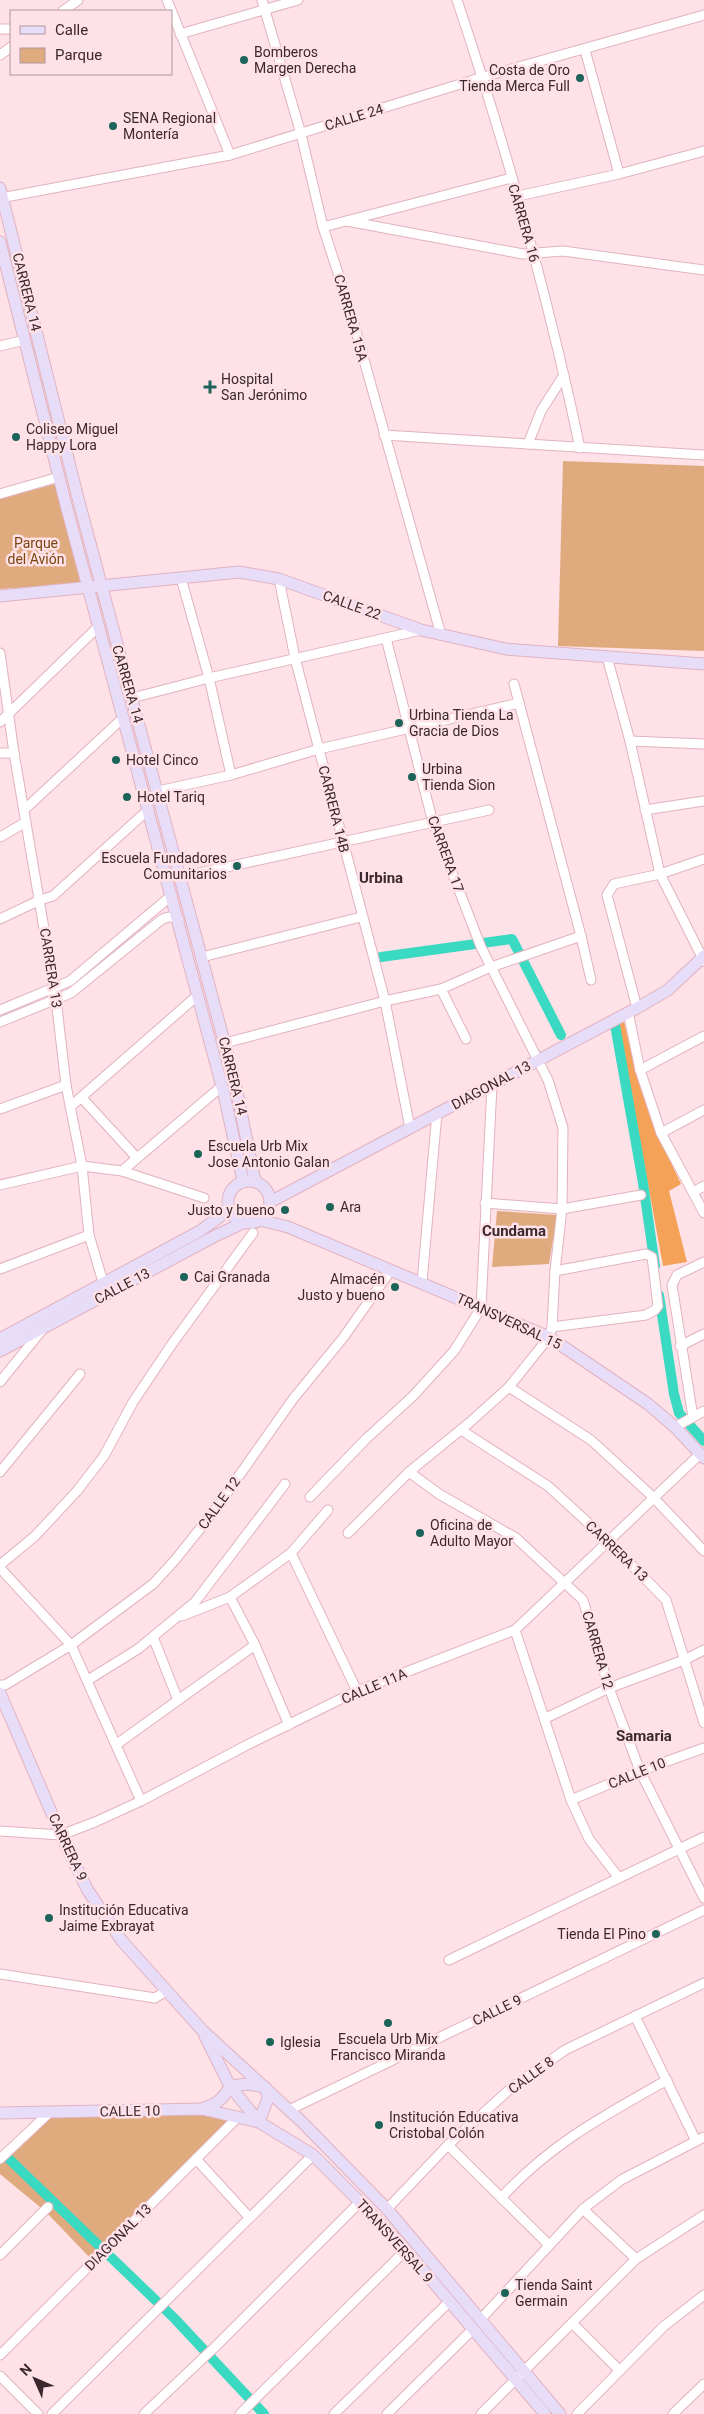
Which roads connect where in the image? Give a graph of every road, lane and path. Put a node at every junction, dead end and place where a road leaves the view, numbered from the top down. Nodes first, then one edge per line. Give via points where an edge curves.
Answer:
1 (78, 0) edge
2 (262, 0) edge
3 (298, 0) edge
4 (457, 0) edge
5 (63, 10) edge
6 (265, 10) junction
7 (172, 13) edge
8 (704, 15) edge
9 (180, 34) junction
10 (10, 47) edge
11 (585, 50) junction
12 (0, 55) edge
13 (483, 77) junction
14 (301, 134) junction
15 (704, 153) edge
16 (230, 155) junction
17 (619, 174) junction
18 (511, 178) junction
19 (1, 194) edge
20 (518, 196) junction
21 (347, 221) junction
22 (323, 227) junction
23 (0, 242) edge
24 (532, 253) junction
25 (704, 270) edge
26 (25, 340) junction
27 (0, 346) edge
28 (564, 375) junction
29 (384, 435) junction
30 (528, 444) junction
31 (580, 448) junction
32 (704, 455) edge
33 (59, 477) junction
34 (0, 494) edge
35 (181, 578) junction
36 (279, 579) junction
37 (90, 588) junction
38 (102, 588) junction
39 (0, 596) edge
40 (99, 626) junction
41 (421, 630) junction
42 (441, 635) junction
43 (386, 638) junction
44 (0, 653) edge
45 (295, 658) junction
46 (607, 658) junction
47 (704, 664) edge
48 (209, 678) junction
49 (514, 684) dead end
50 (132, 698) junction
51 (519, 703) junction
52 (9, 714) junction
53 (124, 717) junction
54 (0, 722) edge
55 (410, 729) junction
56 (630, 740) junction
57 (704, 744) edge
58 (319, 750) junction
59 (0, 753) edge
60 (14, 753) junction
61 (231, 775) junction
62 (158, 791) junction
63 (704, 801) edge
64 (149, 809) junction
65 (24, 810) junction
66 (489, 810) dead end
67 (645, 810) junction
68 (26, 822) junction
69 (433, 823) junction
70 (0, 837) edge
71 (343, 843) junction
72 (704, 859) edge
73 (660, 874) junction
74 (182, 877) junction
75 (172, 895) junction
76 (40, 900) junction
77 (361, 917) junction
78 (0, 918) edge
79 (179, 920) junction
80 (581, 936) junction
81 (202, 957) junction
82 (704, 959) edge
83 (491, 967) junction
84 (591, 980) dead end
85 (54, 988) junction
86 (441, 989) junction
87 (198, 995) junction
88 (56, 999) junction
89 (385, 1001) junction
90 (0, 1010) edge
91 (632, 1010) junction
92 (0, 1022) edge
93 (704, 1036) edge
94 (466, 1039) dead end
95 (225, 1044) junction
96 (539, 1059) junction
97 (640, 1070) junction
98 (492, 1085) junction
99 (66, 1086) junction
100 (222, 1086) junction
101 (82, 1098) junction
102 (70, 1107) junction
103 (0, 1109) edge
104 (704, 1110) edge
105 (438, 1113) junction
106 (410, 1128) junction
107 (661, 1133) junction
108 (137, 1158) junction
109 (82, 1166) junction
110 (122, 1171) junction
111 (243, 1181) junction
112 (255, 1182) junction
113 (0, 1185) edge
114 (704, 1186) edge
115 (693, 1192) junction
116 (641, 1195) dead end
117 (204, 1198) dead end
118 (485, 1203) junction
119 (562, 1209) junction
120 (230, 1210) junction
121 (266, 1211) junction
122 (704, 1213) edge
123 (245, 1222) junction
124 (253, 1233) dead end
125 (89, 1235) junction
126 (704, 1262) edge
127 (0, 1269) edge
128 (391, 1270) junction
129 (555, 1271) junction
130 (103, 1282) junction
131 (422, 1282) junction
132 (481, 1308) junction
133 (45, 1327) junction
134 (550, 1332) junction
135 (704, 1334) edge
136 (0, 1339) edge
137 (680, 1346) junction
138 (0, 1351) edge
139 (80, 1374) dead end
140 (2, 1376) edge
141 (509, 1387) junction
142 (704, 1411) edge
143 (684, 1421) junction
144 (461, 1430) junction
145 (702, 1456) edge
146 (0, 1472) edge
147 (409, 1472) junction
148 (285, 1484) dead end
149 (310, 1497) dead end
150 (653, 1497) junction
151 (328, 1510) dead end
152 (348, 1533) dead end
153 (608, 1541) junction
154 (704, 1552) edge
155 (291, 1553) junction
156 (0, 1567) edge
157 (564, 1583) junction
158 (230, 1597) junction
159 (175, 1618) junction
160 (515, 1630) junction
161 (152, 1637) junction
162 (71, 1644) junction
163 (255, 1645) junction
164 (704, 1650) edge
165 (684, 1660) junction
166 (88, 1680) junction
167 (0, 1685) edge
168 (608, 1688) junction
169 (357, 1691) junction
170 (0, 1693) edge
171 (178, 1700) junction
172 (546, 1718) junction
173 (704, 1723) edge
174 (289, 1725) junction
175 (117, 1744) junction
176 (704, 1748) edge
177 (640, 1771) junction
178 (571, 1800) junction
179 (141, 1801) junction
180 (0, 1831) edge
181 (61, 1835) junction
182 (704, 1837) edge
183 (678, 1848) junction
184 (619, 1878) junction
185 (704, 1898) edge
186 (704, 1910) edge
187 (449, 1960) dead end
188 (0, 1974) edge
189 (704, 1984) edge
190 (166, 1991) junction
191 (635, 2016) junction
192 (202, 2030) junction
193 (666, 2080) junction
194 (230, 2086) junction
195 (266, 2088) junction
196 (202, 2109) junction
197 (289, 2110) junction
198 (50, 2112) junction
199 (0, 2113) edge
200 (236, 2118) junction
201 (259, 2122) junction
202 (700, 2139) edge
203 (448, 2145) junction
204 (314, 2155) junction
205 (0, 2159) edge
206 (196, 2159) junction
207 (501, 2198) junction
208 (360, 2202) junction
209 (48, 2207) dead end
210 (387, 2209) junction
211 (583, 2209) junction
212 (704, 2215) edge
213 (249, 2217) junction
214 (548, 2244) junction
215 (406, 2250) junction
216 (0, 2255) edge
217 (636, 2259) junction
218 (704, 2295) edge
219 (449, 2302) junction
220 (480, 2320) junction
221 (572, 2323) junction
222 (473, 2330) junction
223 (0, 2355) edge
224 (620, 2370) junction
225 (520, 2375) junction
226 (0, 2376) edge
227 (704, 2384) edge
228 (38, 2414) edge
229 (52, 2414) edge
230 (144, 2414) edge
231 (240, 2414) edge
232 (334, 2414) edge
233 (388, 2414) edge
234 (481, 2414) edge
235 (545, 2414) edge
236 (560, 2414) edge
237 (577, 2414) edge
238 (673, 2414) edge

1 - 5 street
2 - 6 street, CARRERA 15A
3 - 6 street
4 - 13 street, CARRERA 16
6 - 9 street
6 - 14 street, CARRERA 15A
7 - 9 street
8 - 11 street, CALLE 24
9 - 16 street
10 - 12 street
11 - 13 street, CALLE 24
11 - 17 street
13 - 14 street, CALLE 24
13 - 18 street, CARRERA 16
14 - 16 street, CALLE 24
14 - 22 street, CARRERA 15A
15 - 17 street
16 - 19 street, CALLE 24
17 - 20 street
18 - 20 street, CARRERA 16
18 - 21 street
19 - 38 street, CARRERA 14
20 - 24 street, CARRERA 16
21 - 22 street
21 - 24 street via 523,254
22 - 29 street, CARRERA 15A via 350,310
23 - 26 street, CARRERA 14
24 - 25 street via 563,251
24 - 28 street, CARRERA 16
26 - 27 street
26 - 33 street, CARRERA 14
28 - 30 street via 541,412
28 - 31 street, CARRERA 16
29 - 30 street
29 - 42 street, CARRERA 15A
30 - 31 street
31 - 32 street
33 - 34 street
33 - 37 street, CARRERA 14
35 - 36 street, CALLE 22 via 239,572
35 - 38 street, CALLE 22
35 - 48 street
36 - 41 street, CALLE 22
36 - 45 street, CARRERA 14B
37 - 38 street, CALLE 22
37 - 39 street, CALLE 22
37 - 40 street, CARRERA 14
38 - 50 street, CARRERA 14
40 - 52 street
40 - 53 street, CARRERA 14
41 - 42 street, CALLE 22
41 - 43 street
42 - 46 street, CALLE 22 via 506,649
43 - 45 street
43 - 55 street, CARRERA 17
44 - 52 street, CARRERA 13
45 - 48 street
45 - 58 street, CARRERA 14B
46 - 47 street, CALLE 22
46 - 56 street
48 - 50 street
48 - 61 street
49 - 51 street
50 - 62 street, CARRERA 14
51 - 55 street
51 - 80 street
52 - 54 street
52 - 60 street, CARRERA 13
53 - 64 street, CARRERA 14
53 - 65 street
55 - 58 street
55 - 69 street, CARRERA 17
56 - 57 street
56 - 67 street
58 - 61 street
58 - 71 street, CARRERA 14B
59 - 60 street
60 - 65 street, CARRERA 13
61 - 62 street
62 - 74 street, CARRERA 14
63 - 67 street
64 - 75 street, CARRERA 14
64 - 76 street via 53,896
65 - 68 street, CARRERA 13
66 - 69 street
67 - 73 street
68 - 70 street
68 - 76 street, CARRERA 13
69 - 71 street
69 - 83 street, CARRERA 17
71 - 74 street
71 - 77 street, CARRERA 14B
72 - 73 street
73 - 82 street
73 - 91 street via 614,884 606,895
74 - 81 street, CARRERA 14
75 - 79 street, CARRERA 14
75 - 85 street via 70,981
76 - 78 street
76 - 85 street, CARRERA 13
77 - 81 street
77 - 89 street, CARRERA 14B
79 - 87 street, CARRERA 14
79 - 88 street via 173,917 161,920 71,993
80 - 83 street
80 - 84 street
81 - 95 street, CARRERA 14
82 - 91 street, DIAGONAL 13 via 668,990
83 - 86 street
83 - 96 street, CARRERA 17
85 - 88 street, CARRERA 13
85 - 90 street
86 - 89 street
86 - 94 street
87 - 100 street, CARRERA 14
87 - 101 street
88 - 92 street
88 - 99 street, CARRERA 13
89 - 95 street
89 - 106 street, CARRERA 14B
91 - 96 street, DIAGONAL 13
91 - 97 street
93 - 97 street
95 - 112 street, CARRERA 14
96 - 98 street, DIAGONAL 13
96 - 119 street, CARRERA 17 via 563,1128
97 - 107 street
98 - 105 street, DIAGONAL 13
98 - 118 street
99 - 102 street, CARRERA 13
99 - 103 street
100 - 108 street
100 - 111 street, CARRERA 14
101 - 102 street
101 - 108 street
102 - 109 street, CARRERA 13
104 - 107 street
105 - 106 street, DIAGONAL 13
105 - 131 street
106 - 121 street, DIAGONAL 13
107 - 115 street
108 - 110 street
109 - 110 street
109 - 113 street
109 - 125 street, CARRERA 13
110 - 117 street
111 - 112 street
111 - 120 street via 230,1192
112 - 121 street via 266,1189
114 - 115 street
115 - 122 street
116 - 119 street
118 - 119 street
118 - 132 street
119 - 129 street, CARRERA 17
120 - 123 street via 234,1217
120 - 130 street, CALLE 13 via 200,1231
121 - 123 street
121 - 128 street, TRANSVERSAL 15 via 288,1227
123 - 133 street, CALLE 13
124 - 156 street via 172,1344 133,1402 104,1456 77,1492
125 - 127 street
125 - 130 street, CARRERA 13
126 - 137 street via 673,1279
128 - 131 street, TRANSVERSAL 15
128 - 162 street, CALLE 12 via 175,1560 152,1584
129 - 134 street, CARRERA 17
129 - 134 street via 649,1255 655,1273 658,1306 646,1315
130 - 136 street, CALLE 13
131 - 132 street, TRANSVERSAL 15
132 - 134 street, TRANSVERSAL 15
132 - 149 street via 454,1352
133 - 138 street, CALLE 13
133 - 140 street
134 - 141 street
134 - 143 street, TRANSVERSAL 15 via 616,1380
135 - 137 street
137 - 143 street
139 - 146 street
141 - 144 street
141 - 150 street via 591,1440
142 - 143 street
143 - 145 street, TRANSVERSAL 15
144 - 147 street
144 - 153 street, CARRERA 13 via 548,1486
145 - 150 street, CALLE 11A
147 - 152 street
147 - 157 street, CARRERA 12 via 439,1494 516,1538
148 - 159 street via 195,1602
150 - 153 street, CALLE 11A
150 - 154 street
151 - 155 street
153 - 157 street, CALLE 11A
153 - 165 street, CARRERA 13 via 666,1600
155 - 158 street
155 - 169 street
156 - 162 street
157 - 160 street, CALLE 11A
157 - 168 street, CARRERA 12 via 586,1606
158 - 159 street
158 - 163 street
159 - 161 street
160 - 169 street, CALLE 11A
160 - 172 street
161 - 166 street
161 - 171 street
162 - 166 street
162 - 167 street, CALLE 12 via 5,1685
163 - 171 street
163 - 174 street
164 - 165 street
165 - 168 street
165 - 173 street, CARRERA 13
166 - 175 street
168 - 172 street
168 - 177 street, CARRERA 12
169 - 174 street, CALLE 11A
170 - 181 street, CARRERA 9
171 - 175 street
172 - 178 street
174 - 179 street, CALLE 11A
175 - 179 street
176 - 177 street, CALLE 10
177 - 178 street, CALLE 10
177 - 183 street, CARRERA 12
178 - 184 street via 589,1839
179 - 181 street, CALLE 11A
180 - 181 street, CALLE 11A
181 - 190 street, CARRERA 9 via 88,1889 122,1941
182 - 183 street
183 - 184 street
183 - 185 street, CARRERA 12
184 - 187 street
186 - 197 street, CALLE 9
188 - 190 street via 155,1998
189 - 191 street, CALLE 8
190 - 192 street, CARRERA 9
191 - 193 street
191 - 203 street, CALLE 8 via 565,2050 511,2088
192 - 194 street, CARRERA 9
192 - 195 street, CARRERA 9
193 - 202 street
193 - 207 street via 574,2133 519,2178
194 - 195 street via 248,2084
194 - 196 street via 218,2103
194 - 201 street, TRANSVERSAL 9
195 - 197 street, TRANSVERSAL 9
195 - 201 street via 268,2098
196 - 198 street, CALLE 10
196 - 200 street, CALLE 10
197 - 210 street, TRANSVERSAL 9
198 - 199 street, CALLE 10
198 - 205 street
200 - 201 street, CALLE 10
200 - 206 street, DIAGONAL 13
201 - 204 street, TRANSVERSAL 9
202 - 211 street via 621,2180
203 - 207 street
203 - 210 street, CALLE 8
204 - 208 street, TRANSVERSAL 9
204 - 213 street
206 - 213 street
206 - 223 street, DIAGONAL 13
207 - 214 street
208 - 215 street, TRANSVERSAL 9
208 - 230 street
209 - 216 street
210 - 220 street, TRANSVERSAL 9
211 - 214 street
211 - 217 street
212 - 217 street
213 - 229 street
214 - 220 street
215 - 219 street, TRANSVERSAL 9
215 - 231 street
217 - 221 street
218 - 224 street via 664,2326
219 - 222 street, TRANSVERSAL 9
219 - 232 street
220 - 225 street, TRANSVERSAL 9
221 - 224 street
221 - 225 street
222 - 225 street, TRANSVERSAL 9
222 - 233 street
224 - 237 street
225 - 234 street
225 - 235 street, TRANSVERSAL 9
225 - 236 street, TRANSVERSAL 9
226 - 228 street
227 - 238 street

